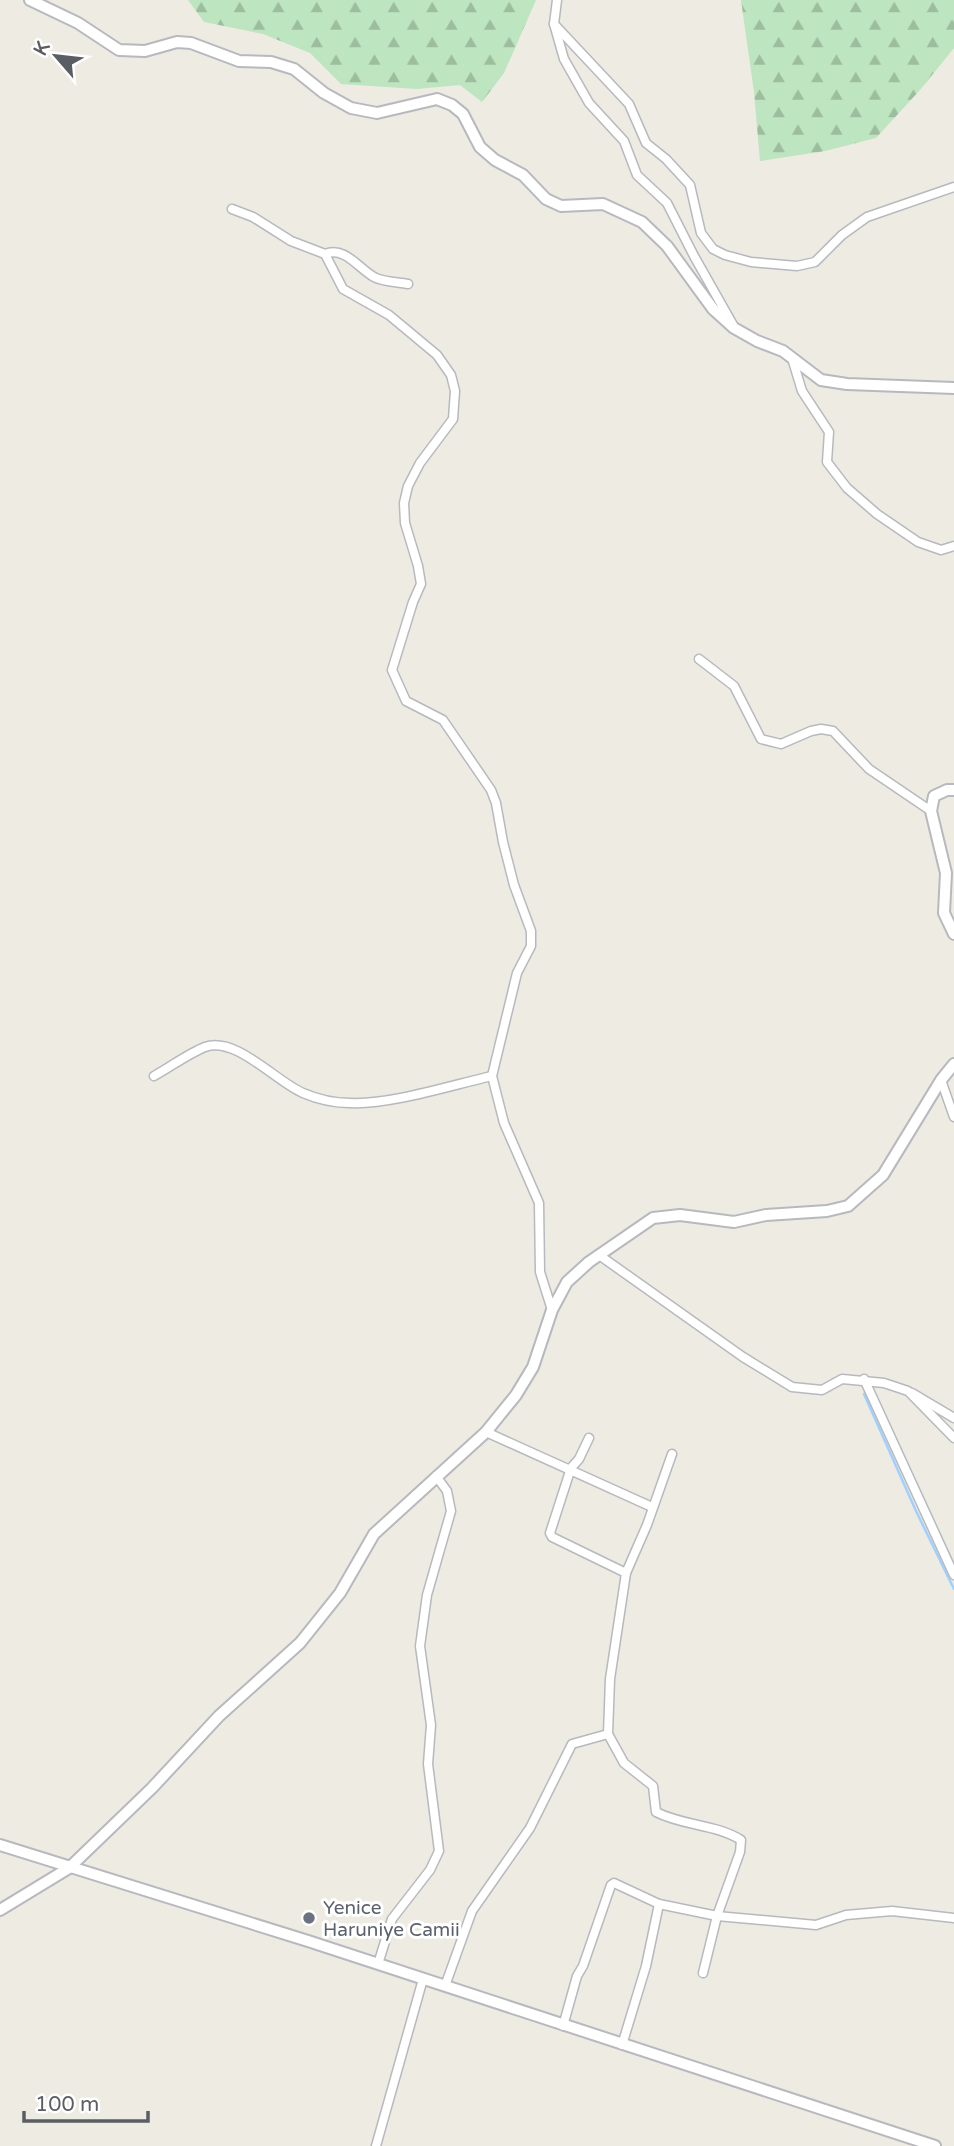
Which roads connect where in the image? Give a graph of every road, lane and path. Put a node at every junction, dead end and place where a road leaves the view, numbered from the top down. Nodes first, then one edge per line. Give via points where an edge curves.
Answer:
1 (30, 0) edge
2 (557, 0) edge
3 (554, 24) junction
4 (954, 187) edge
5 (232, 209) dead end
6 (325, 254) junction
7 (408, 284) dead end
8 (734, 328) junction
9 (792, 358) junction
10 (954, 388) edge
11 (954, 546) edge
12 (699, 659) dead end
13 (954, 790) edge
14 (931, 811) junction
15 (954, 934) edge
16 (954, 1064) edge
17 (154, 1076) dead end
18 (492, 1076) junction
19 (941, 1080) junction
20 (954, 1116) edge
21 (599, 1255) junction
22 (552, 1310) junction
23 (864, 1380) junction
24 (908, 1391) junction
25 (954, 1418) edge
26 (485, 1432) junction
27 (589, 1438) dead end
28 (954, 1438) edge
29 (672, 1454) dead end
30 (571, 1468) junction
31 (436, 1476) junction
32 (652, 1507) junction
33 (626, 1573) junction
34 (954, 1575) edge
35 (608, 1734) junction
36 (0, 1845) edge
37 (69, 1868) junction
38 (659, 1904) junction
39 (0, 1910) edge
40 (717, 1916) junction
41 (954, 1918) edge
42 (378, 1964) junction
43 (703, 1973) dead end
44 (423, 1979) junction
45 (446, 1986) junction
46 (563, 2026) junction
47 (622, 2045) junction
48 (376, 2146) edge
49 (935, 2146) edge

1 - 8 street via 119,50 145,51 177,41 239,61 271,62 294,69 351,108 377,113 437,99 452,104 463,114 480,147 523,175 546,199 561,206 603,204 642,222
2 - 3 street
3 - 4 street via 629,104 646,143 690,185 701,233 713,249 725,255 797,266 815,262 842,234 867,217
3 - 8 street via 564,59 589,103 624,141 637,174 667,203
5 - 6 street
6 - 7 street via 341,252 376,278
6 - 18 street via 343,289 389,315 437,355 451,374 455,391 453,419 420,463 404,503 421,584 392,670 406,701 443,720 491,790 514,885 531,931 531,946 517,973
8 - 9 street
9 - 10 street via 821,380
9 - 11 street via 802,391 829,432 827,462 847,488 918,542 941,550
12 - 14 street via 734,686 761,739 781,744 811,730 833,731 869,769
13 - 14 street via 934,796
14 - 15 street via 946,873 944,913
16 - 19 street
17 - 18 street via 205,1047 219,1045 246,1055 301,1092 351,1103
18 - 22 street via 504,1123 539,1203 540,1272
19 - 20 street
19 - 21 street via 883,1175 848,1206 734,1222 680,1215 653,1218
21 - 22 street via 567,1282
21 - 23 street via 793,1387 822,1390 842,1379
22 - 26 street via 533,1367
23 - 24 street
23 - 34 street
24 - 25 street
24 - 28 street
26 - 30 street
26 - 31 street
27 - 30 street
29 - 32 street
30 - 32 street
30 - 33 street via 552,1537
31 - 37 street via 374,1534 340,1593 300,1643 219,1716
31 - 42 street via 447,1491 451,1511 427,1595 420,1646 431,1725 428,1764 439,1851 392,1919
32 - 33 street
33 - 35 street via 610,1679
35 - 40 street via 625,1763 653,1786 656,1812 741,1840
35 - 45 street via 572,1744 530,1828 472,1911
36 - 37 street
37 - 39 street
37 - 42 street
38 - 40 street
38 - 46 street via 611,1885
38 - 47 street
40 - 41 street via 816,1925 846,1915 892,1911
40 - 43 street
42 - 44 street
44 - 45 street
44 - 48 street
45 - 46 street
46 - 47 street
47 - 49 street

